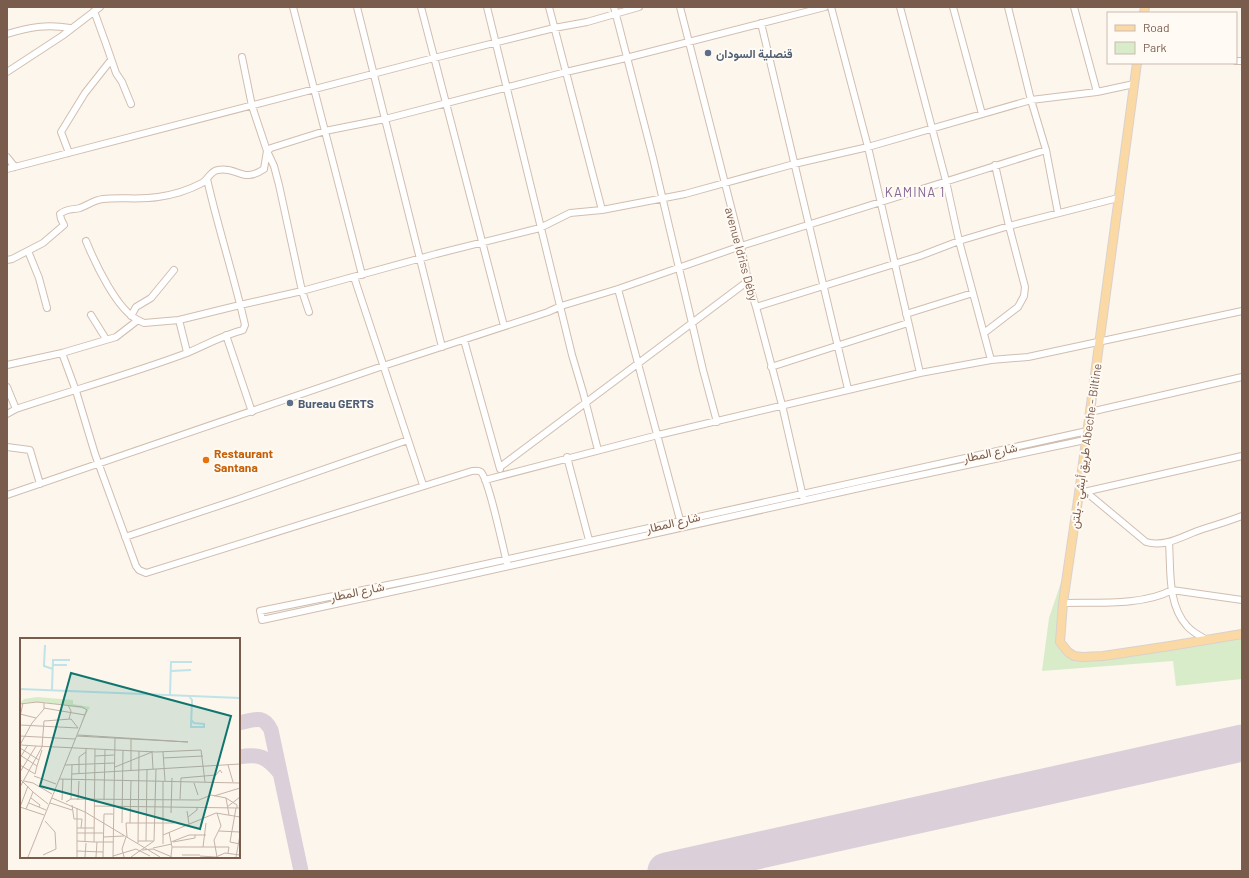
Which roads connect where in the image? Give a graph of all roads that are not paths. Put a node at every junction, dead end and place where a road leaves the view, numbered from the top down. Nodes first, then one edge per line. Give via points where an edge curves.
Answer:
1 (100, 7) edge
2 (293, 7) edge
3 (357, 7) edge
4 (421, 7) edge
5 (487, 7) edge
6 (549, 7) edge
7 (614, 7) edge
8 (639, 7) edge
9 (680, 7) edge
10 (825, 7) edge
11 (831, 7) edge
12 (900, 7) edge
13 (953, 7) edge
14 (1008, 7) edge
15 (1074, 7) edge
16 (94, 11) junction
17 (615, 14) junction
18 (761, 23) junction
19 (70, 28) junction
20 (554, 28) junction
21 (7, 34) edge
22 (689, 41) junction
23 (496, 42) junction
24 (242, 57) dead end
25 (434, 58) junction
26 (626, 58) junction
27 (111, 60) junction
28 (1137, 64) edge
29 (7, 72) edge
30 (566, 72) junction
31 (374, 74) junction
32 (1134, 84) junction
33 (506, 87) junction
34 (315, 90) junction
35 (1097, 92) junction
36 (1031, 100) junction
37 (446, 103) junction
38 (131, 104) dead end
39 (252, 106) junction
40 (982, 114) junction
41 (385, 119) junction
42 (932, 129) junction
43 (325, 131) junction
44 (868, 147) junction
45 (1046, 150) junction
46 (267, 151) junction
47 (69, 153) junction
48 (7, 157) edge
49 (794, 164) junction
50 (995, 165) junction
51 (15, 167) junction
52 (7, 169) edge
53 (207, 179) junction
54 (946, 181) junction
55 (724, 183) junction
56 (1118, 198) junction
57 (663, 199) junction
58 (880, 203) junction
59 (602, 210) junction
60 (1058, 213) junction
61 (809, 226) junction
62 (1009, 226) junction
63 (540, 228) junction
64 (86, 241) dead end
65 (483, 242) junction
66 (959, 242) junction
67 (741, 246) junction
68 (28, 251) junction
69 (421, 258) junction
70 (7, 260) edge
71 (895, 264) junction
72 (680, 268) junction
73 (174, 270) dead end
74 (362, 275) junction
75 (354, 277) junction
76 (748, 281) junction
77 (823, 286) junction
78 (618, 289) junction
79 (302, 291) junction
80 (973, 293) junction
81 (240, 305) junction
82 (561, 306) junction
83 (756, 307) junction
84 (47, 308) dead end
85 (1242, 311) edge
86 (309, 312) dead end
87 (906, 314) junction
88 (91, 315) dead end
89 (131, 316) junction
90 (138, 320) junction
91 (179, 320) junction
92 (908, 323) junction
93 (692, 324) junction
94 (504, 326) junction
95 (984, 333) junction
96 (226, 335) junction
97 (106, 339) junction
98 (464, 340) junction
99 (1098, 342) junction
100 (839, 346) junction
101 (442, 347) junction
102 (187, 352) junction
103 (62, 353) junction
104 (991, 360) junction
105 (638, 364) junction
106 (7, 365) edge
107 (383, 366) junction
108 (771, 367) junction
109 (920, 373) junction
110 (1242, 377) edge
111 (7, 387) edge
112 (848, 390) junction
113 (76, 391) junction
114 (586, 402) junction
115 (782, 405) junction
116 (16, 410) junction
117 (252, 412) junction
118 (1090, 412) junction
119 (7, 414) edge
120 (717, 422) junction
121 (1086, 431) junction
122 (658, 435) junction
123 (408, 440) junction
124 (1086, 440) junction
125 (7, 447) edge
126 (598, 450) junction
127 (1242, 456) edge
128 (567, 457) junction
129 (959, 459) junction
130 (99, 463) junction
131 (960, 466) junction
132 (500, 467) junction
133 (502, 476) junction
134 (485, 480) junction
135 (862, 480) junction
136 (40, 484) junction
137 (423, 485) junction
138 (864, 487) junction
139 (803, 493) junction
140 (1083, 493) junction
141 (7, 495) edge
142 (802, 501) junction
143 (1242, 516) edge
144 (680, 520) junction
145 (125, 537) junction
146 (589, 540) junction
147 (1169, 543) junction
148 (506, 559) junction
149 (508, 567) junction
150 (1172, 590) junction
151 (1242, 600) edge
152 (1063, 603) junction
153 (1242, 634) edge
154 (1207, 640) junction

1 - 16 street
2 - 34 street
3 - 31 street
4 - 25 street
5 - 23 street
6 - 20 street
7 - 17 street
8 - 17 street
9 - 22 street, avenue Idriss Déby
10 - 18 street
11 - 44 street
12 - 42 street
13 - 40 street
14 - 36 street
15 - 35 street
16 - 19 street
16 - 27 street
17 - 20 street
17 - 26 street
18 - 22 street
18 - 49 street
19 - 21 street via 43,25
19 - 29 street
20 - 23 street
20 - 30 street
22 - 26 street
22 - 55 street, avenue Idriss Déby
23 - 25 street
23 - 33 street
24 - 39 street
25 - 31 street
25 - 37 street
26 - 30 street
26 - 57 street
27 - 38 street
27 - 47 street via 85,93 61,132
28 - 32 main road, طريق أبشي - بلتن Abeche - Biltine
30 - 33 street
30 - 59 street
31 - 34 street
31 - 41 street
32 - 35 street
32 - 56 main road, طريق أبشي - بلتن Abeche - Biltine
33 - 37 street
33 - 63 street
34 - 39 street
34 - 43 street
35 - 36 street
36 - 40 street
36 - 45 street
37 - 41 street
37 - 65 street
39 - 46 street
39 - 47 street
40 - 42 street
41 - 43 street
41 - 69 street
42 - 44 street
42 - 54 street
43 - 46 street via 281,144
43 - 74 street
44 - 49 street
44 - 58 street
45 - 50 street
45 - 60 street
46 - 53 street via 264,169 255,174 245,175 226,169 216,170
46 - 79 street via 279,185
47 - 51 street
48 - 51 street
49 - 55 street
49 - 61 street
50 - 54 street
50 - 62 street
51 - 52 street
53 - 68 street via 194,187 160,197 102,199 80,208 64,210 60,214 64,225 43,243
53 - 81 street
54 - 58 street
54 - 66 street
55 - 57 street
55 - 67 street, avenue Idriss Déby
56 - 60 street
56 - 99 main road, طريق أبشي - بلتن Abeche - Biltine
57 - 59 street
57 - 72 street
58 - 61 street
58 - 71 street
59 - 63 street via 570,213
60 - 62 street
61 - 67 street
61 - 77 street
62 - 66 street
62 - 95 street via 1026,287 1024,296 1018,306
63 - 65 street
63 - 82 street
64 - 89 street via 102,277
65 - 69 street
65 - 94 street
66 - 71 street
66 - 80 street
67 - 72 street
67 - 76 street, avenue Idriss Déby
68 - 70 street
68 - 84 street
69 - 74 street
69 - 101 street
71 - 77 street
71 - 87 street
72 - 78 street
72 - 93 street
73 - 89 street via 151,298 136,307
74 - 75 street
75 - 79 street
75 - 107 street
76 - 83 street, avenue Idriss Déby
76 - 93 street
77 - 83 street
77 - 100 street
78 - 82 street
78 - 105 street
79 - 81 street
79 - 86 street
80 - 87 street
80 - 95 street
81 - 91 street
81 - 96 street via 245,326 243,330
82 - 94 street
82 - 114 street
83 - 108 street, avenue Idriss Déby
85 - 99 street
87 - 92 street
88 - 97 street
89 - 90 street
90 - 91 street via 144,323
90 - 97 street via 116,337
91 - 102 street
92 - 100 street
92 - 109 street
93 - 105 street
93 - 120 street
94 - 98 street
95 - 104 street
96 - 102 street
96 - 117 street
97 - 103 street
98 - 101 street
98 - 132 street
99 - 104 street via 1028,357
99 - 118 main road, طريق أبشي - بلتن Abeche - Biltine
100 - 108 street
100 - 112 street
101 - 107 street
102 - 113 street
103 - 106 street
103 - 113 street
104 - 109 street
105 - 114 street
105 - 122 street
107 - 117 street
107 - 123 street
108 - 115 street, avenue Idriss Déby
109 - 112 street
110 - 118 street
111 - 116 street
112 - 115 street
113 - 116 street
113 - 130 street
114 - 126 street
114 - 132 street
115 - 120 street
115 - 139 street, avenue Idriss Déby
116 - 119 street
117 - 130 street
118 - 121 main road, طريق أبشي - بلتن Abeche - Biltine
120 - 122 street
121 - 124 main road, طريق أبشي - بلتن Abeche - Biltine
121 - 129 street, شارع المطار
122 - 126 street
122 - 144 street
123 - 137 street
123 - 145 street
124 - 131 street, شارع المطار
124 - 140 main road, طريق أبشي - بلتن Abeche - Biltine
125 - 136 street via 30,450
126 - 128 street
127 - 140 street
128 - 133 street
128 - 146 street
129 - 131 street
129 - 135 street, شارع المطار
130 - 136 street
130 - 145 street
131 - 138 street, شارع المطار
132 - 133 street
133 - 134 street
134 - 137 street via 478,470
134 - 148 street
135 - 138 street
135 - 139 street, شارع المطار
136 - 141 street
137 - 145 street via 146,573 136,566
138 - 142 street, شارع المطار
139 - 142 street, avenue Idriss Déby
139 - 144 street, شارع المطار
140 - 147 street via 1146,542
140 - 152 main road, طريق أبشي - بلتن Abeche - Biltine
142 - 149 street, شارع المطار
143 - 147 street
144 - 146 street, شارع المطار
146 - 148 street, شارع المطار
147 - 150 street
148 - 149 street
148 - 149 street, شارع المطار via 260,611 262,620
150 - 151 street
150 - 152 street via 1125,602
150 - 154 street via 1186,625
152 - 154 main road, طريق أبشي - بلتن Abeche - Biltine via 1060,642 1074,656 1103,656
153 - 154 main road, طريق أبشي - بلتن Abeche - Biltine

